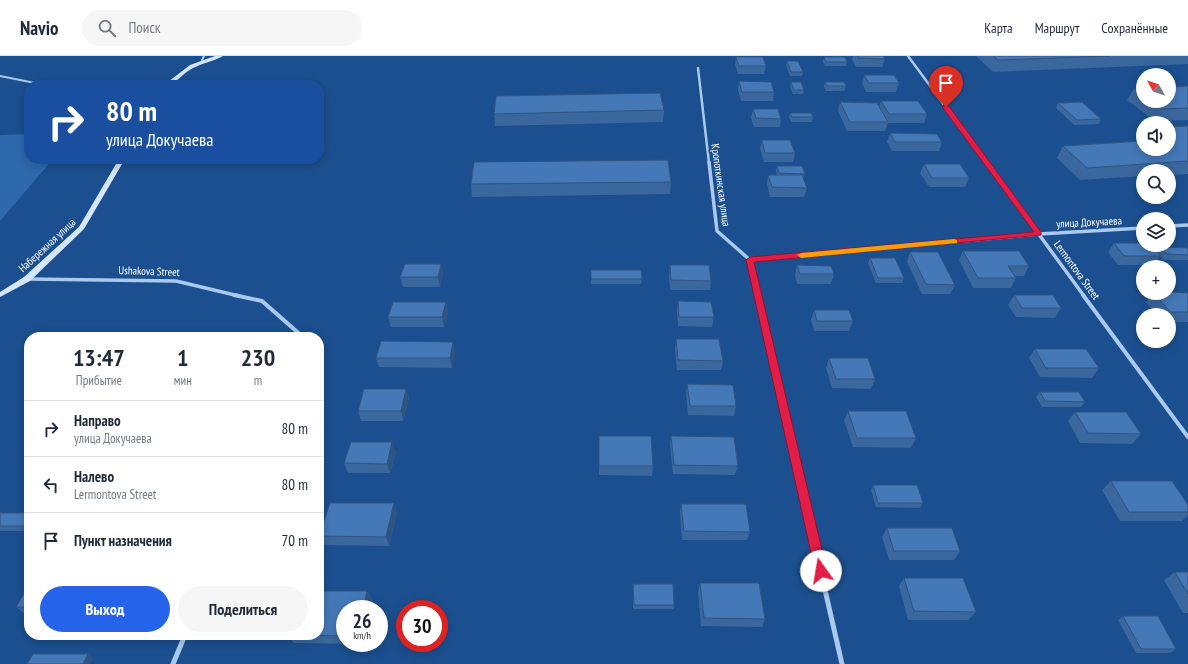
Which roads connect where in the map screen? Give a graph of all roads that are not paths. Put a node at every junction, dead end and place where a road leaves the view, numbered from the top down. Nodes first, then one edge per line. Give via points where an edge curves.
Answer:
1 (221, 56) edge
2 (908, 56) edge
3 (203, 58) edge
4 (698, 68) dead end
5 (0, 76) edge
6 (173, 80) edge
7 (24, 81) edge
8 (119, 164) edge
9 (1188, 225) edge
10 (1176, 226) edge
11 (1136, 228) edge
12 (1039, 234) junction
13 (750, 260) junction
14 (26, 279) junction
15 (0, 295) edge
16 (297, 332) edge
17 (1188, 437) edge
18 (183, 640) edge
19 (173, 664) edge
20 (842, 664) edge

1 - 3 main road
2 - 12 street, Lermontova Street
3 - 6 main road
4 - 13 street, Кропоткинская улица via 717,231
5 - 7 lane
8 - 14 main road, Набережная улица via 82,228
9 - 10 street
11 - 12 street, улица Докучаева
12 - 13 street, улица Докучаева
12 - 17 street, Lermontova Street
13 - 20 street
14 - 15 main road, Набережная улица
14 - 16 street, Ushakova Street via 176,281 262,301
18 - 19 street

